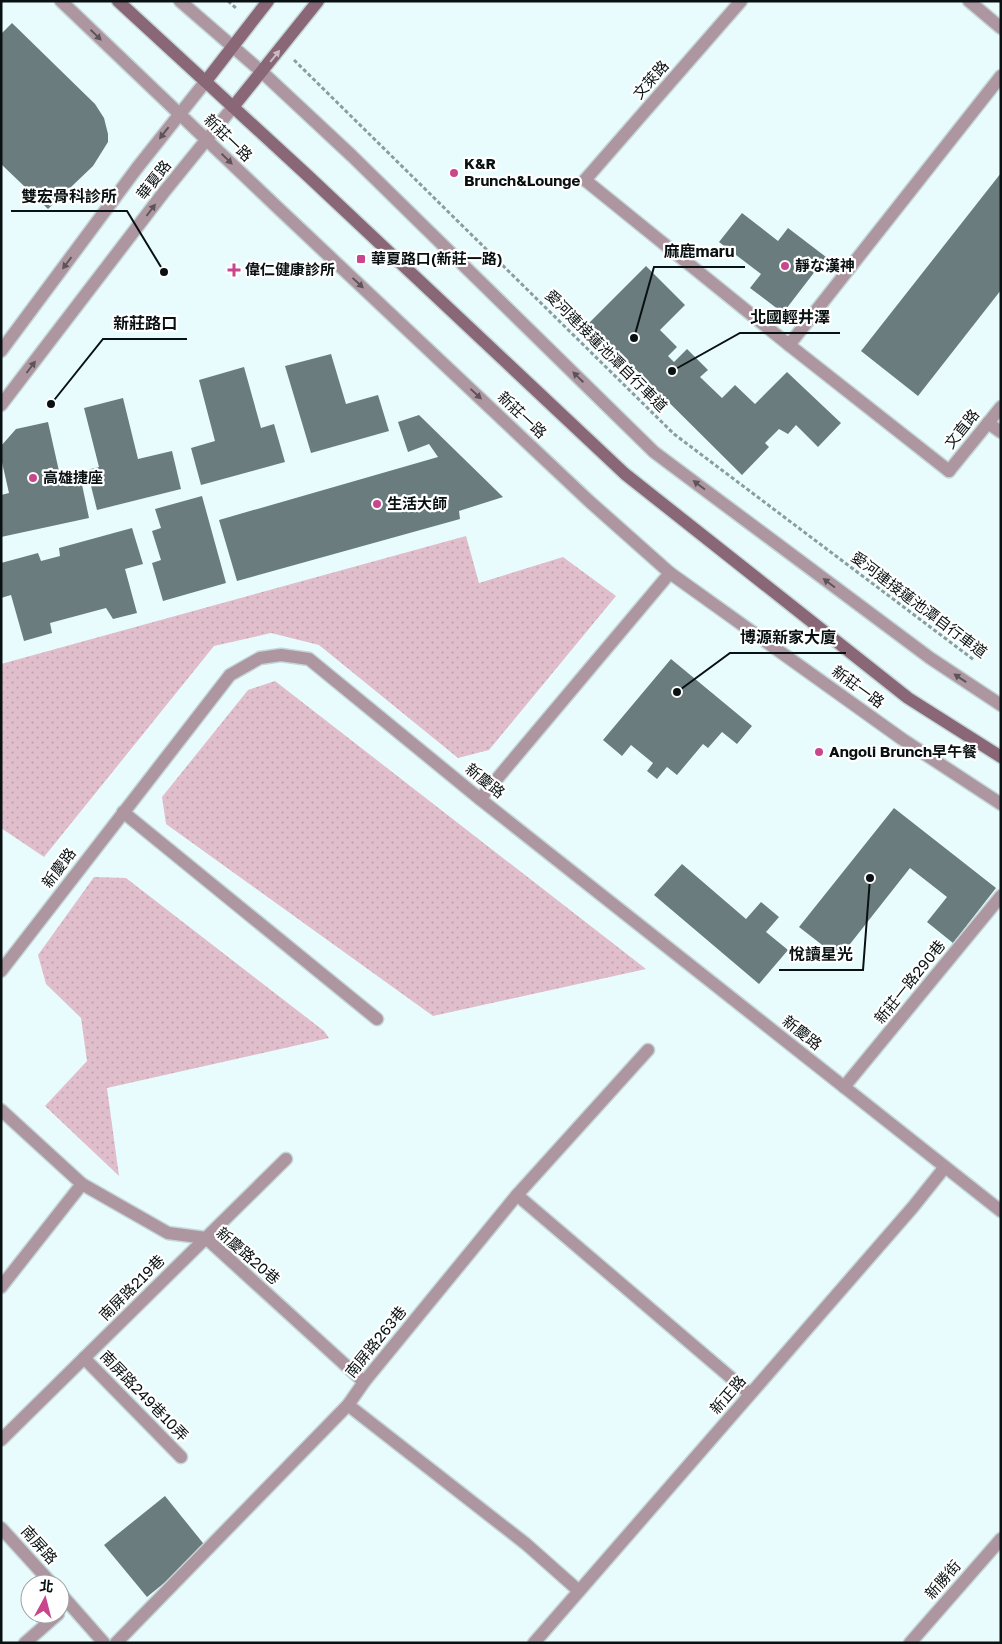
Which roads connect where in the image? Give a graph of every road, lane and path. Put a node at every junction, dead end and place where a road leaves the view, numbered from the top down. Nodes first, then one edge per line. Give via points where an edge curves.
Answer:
1 (61, 1) edge
2 (118, 1) edge
3 (180, 1) edge
4 (228, 1) edge
5 (268, 1) edge
6 (318, 1) edge
7 (741, 1) edge
8 (968, 1) edge
9 (252, 22) junction
10 (1001, 28) edge
11 (232, 46) junction
12 (281, 48) junction
13 (262, 72) junction
14 (1001, 76) edge
15 (206, 81) junction
16 (233, 107) junction
17 (179, 114) junction
18 (206, 140) junction
19 (789, 345) junction
20 (1, 351) edge
21 (1, 405) edge
22 (1001, 407) edge
23 (988, 423) junction
24 (1001, 432) edge
25 (670, 573) junction
26 (979, 664) dead end
27 (1001, 706) edge
28 (1001, 757) edge
29 (480, 799) junction
30 (1001, 804) edge
31 (123, 812) junction
32 (1001, 896) edge
33 (1, 971) edge
34 (376, 1019) dead end
35 (648, 1050) dead end
36 (844, 1087) junction
37 (1, 1110) edge
38 (286, 1158) dead end
39 (945, 1167) junction
40 (82, 1184) junction
41 (517, 1195) junction
42 (1001, 1211) edge
43 (206, 1238) junction
44 (1, 1287) edge
45 (84, 1358) junction
46 (364, 1382) junction
47 (750, 1394) junction
48 (348, 1405) junction
49 (1, 1440) edge
50 (181, 1457) dead end
51 (1, 1528) edge
52 (1001, 1539) edge
53 (43, 1574) edge
54 (579, 1591) junction
55 (70, 1616) edge
56 (46, 1624) edge
57 (25, 1643) edge
58 (104, 1643) edge
59 (116, 1643) edge
60 (534, 1643) edge
61 (910, 1643) edge

1 -> 17 street, 新莊一路
2 - 15 street, 新莊一路
3 - 11 street
4 - 9 path
5 - 9 street, 華夏路
6 - 12 street, 華夏路
7 - 19 street, 文萊路 via 585,180
8 - 10 street
9 - 11 street, 華夏路
11 - 13 street
11 - 15 street, 華夏路
13 -> 12 street, 華夏路
12 - 26 path, 愛河連接蓮池潭自行車道 via 674,434
13 - 16 street, 華夏路
27 -> 13 street via 930,658 654,452
14 - 19 street
15 - 16 street, 新莊一路
15 - 17 street, 華夏路
16 - 18 street, 華夏路
16 - 28 street, 新莊一路 via 625,474 908,698
17 - 18 street, 新莊一路
17 -> 20 street, 華夏路
21 -> 18 street, 華夏路
18 -> 25 street, 新莊一路 via 589,501
19 - 23 street, 文直路 via 949,471
22 - 23 street, 文直路
23 - 24 street
25 - 29 street
25 - 30 street, 新莊一路 via 902,739
29 - 31 street, 新慶路 via 309,659 281,654 260,658 230,675
29 - 36 street, 新慶路
31 - 33 street, 新慶路
31 - 34 street
32 - 36 street, 新莊一路290巷
35 - 41 street, 南屏路263巷
36 - 39 street, 新慶路
37 - 40 street, 新慶路20巷
38 - 43 street, 南屏路219巷
39 - 42 street, 新慶路
39 - 47 street, 新正路
40 - 43 street, 新慶路20巷 via 168,1232
40 - 44 street
41 - 46 street, 南屏路263巷
41 - 47 street
43 - 45 street, 南屏路219巷
43 - 46 street, 新慶路20巷
45 - 49 street, 南屏路219巷
45 - 50 street, 南屏路249巷10弄
46 - 48 street, 南屏路263巷
47 - 54 street, 新正路
48 - 54 street via 526,1544
48 - 59 street, 南屏路263巷
51 - 53 street, 南屏路
52 - 61 street, 新勝街
54 - 60 street, 新正路
55 - 58 street
56 - 57 street

